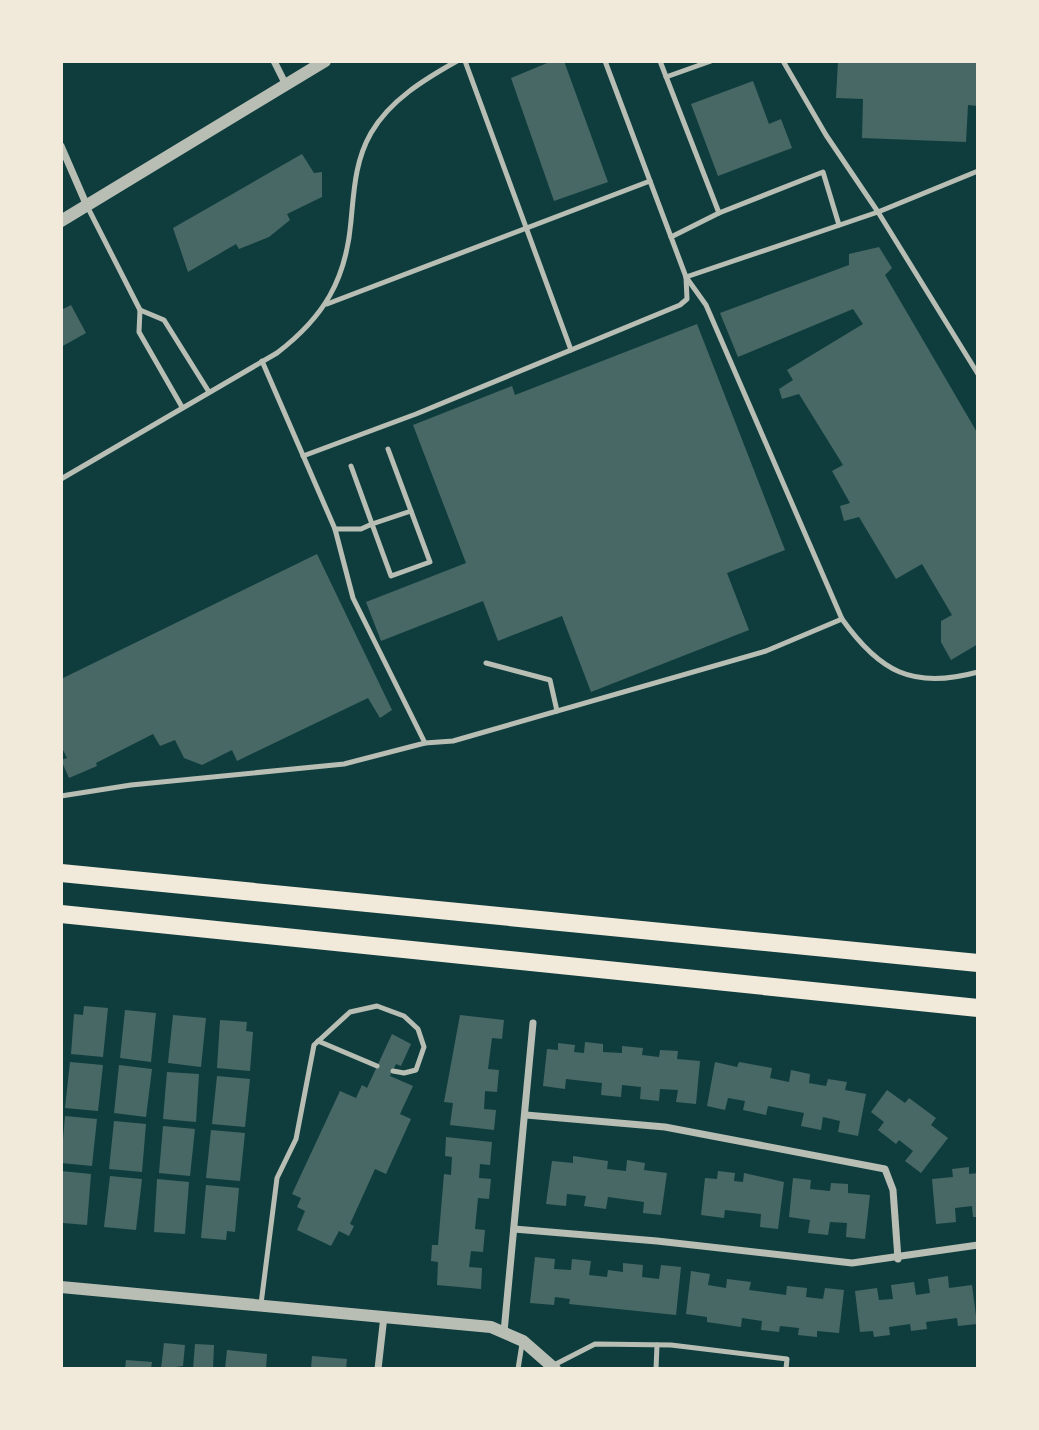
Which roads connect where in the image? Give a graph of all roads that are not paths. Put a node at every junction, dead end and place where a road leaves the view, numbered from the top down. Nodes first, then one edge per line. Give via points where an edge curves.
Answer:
1 (274, 61) edge
2 (325, 61) edge
3 (457, 61) edge
4 (465, 61) edge
5 (605, 61) edge
6 (660, 61) edge
7 (711, 61) edge
8 (783, 61) edge
9 (666, 77) junction
10 (286, 85) junction
11 (61, 146) edge
12 (978, 171) edge
13 (650, 181) junction
14 (87, 206) junction
15 (878, 212) junction
16 (719, 213) junction
17 (61, 221) edge
18 (839, 225) junction
19 (526, 228) junction
20 (671, 237) junction
21 (686, 277) junction
22 (327, 304) junction
23 (140, 310) junction
24 (571, 350) junction
25 (262, 361) junction
26 (978, 374) edge
27 (209, 392) junction
28 (182, 407) junction
29 (388, 449) dead end
30 (303, 456) junction
31 (351, 466) dead end
32 (61, 479) edge
33 (411, 511) junction
34 (372, 524) junction
35 (335, 529) junction
36 (842, 619) junction
37 (486, 663) dead end
38 (978, 672) edge
39 (557, 711) junction
40 (425, 743) junction
41 (61, 796) edge
42 (61, 873) edge
43 (61, 914) edge
44 (974, 963) edge
45 (978, 1008) edge
46 (533, 1023) dead end
47 (318, 1041) junction
48 (377, 1066) dead end
49 (393, 1071) dead end
50 (526, 1115) junction
51 (514, 1229) junction
52 (978, 1245) edge
53 (898, 1259) junction
54 (61, 1287) edge
55 (261, 1304) junction
56 (384, 1316) junction
57 (504, 1332) junction
58 (523, 1341) junction
59 (657, 1345) junction
60 (554, 1367) edge
61 (379, 1369) edge
62 (518, 1369) edge
63 (656, 1369) edge
64 (786, 1369) edge

1 - 10 street
2 - 10 street
3 - 22 lane via 405,94 372,130 357,169 343,267
4 - 19 lane
5 - 13 lane
6 - 9 lane
7 - 9 lane
8 - 15 lane
9 - 16 lane
10 - 14 street
11 - 14 street
12 - 15 lane
13 - 19 lane
13 - 20 lane
14 - 17 street
14 - 23 lane
15 - 18 lane
15 - 26 lane
16 - 18 lane via 823,172
16 - 20 lane
18 - 21 lane
19 - 22 lane
19 - 24 lane
20 - 21 lane
21 - 24 lane via 687,299 680,305
21 - 36 lane via 706,305
22 - 25 lane via 299,336
23 - 27 lane via 164,320
23 - 28 lane via 139,332
24 - 30 lane
25 - 27 lane
25 - 30 lane
27 - 28 lane
28 - 32 lane
29 - 33 lane
30 - 35 lane
31 - 34 lane
33 - 34 lane
33 - 34 lane via 430,562 391,576
34 - 35 lane
35 - 40 lane via 353,598
36 - 38 lane via 878,662 900,673 949,679
36 - 39 lane via 766,651
37 - 39 lane via 550,680
39 - 40 lane via 453,741
40 - 41 lane via 344,764
42 - 44 highway
43 - 45 highway
46 - 50 street
47 - 48 lane
47 - 49 lane via 349,1012 377,1006 404,1016 418,1029 424,1047 416,1070
47 - 55 lane via 310,1052 296,1139 277,1178
50 - 51 street
50 - 53 street via 665,1127 885,1170 893,1190
51 - 53 street via 842,1263
51 - 57 street
52 - 53 street
54 - 55 street
55 - 56 street
56 - 57 street via 475,1324
56 - 61 street
57 - 58 street
58 - 60 street
58 - 62 lane
59 - 60 lane via 595,1344
59 - 63 lane
59 - 64 lane via 787,1359

